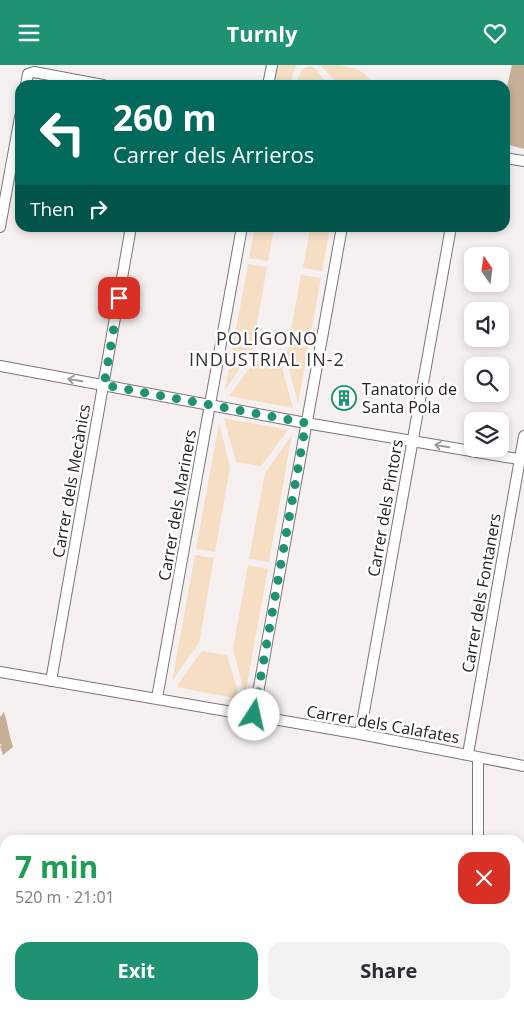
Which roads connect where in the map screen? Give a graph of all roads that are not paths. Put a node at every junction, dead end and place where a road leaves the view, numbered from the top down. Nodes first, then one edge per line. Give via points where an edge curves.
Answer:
1 (272, 65) edge
2 (27, 80) edge
3 (76, 80) edge
4 (269, 80) edge
5 (15, 144) edge
6 (510, 159) edge
7 (524, 161) edge
8 (0, 227) edge
9 (130, 232) edge
10 (241, 232) edge
11 (341, 232) edge
12 (449, 232) edge
13 (0, 366) edge
14 (104, 385) junction
15 (210, 405) junction
16 (306, 423) junction
17 (524, 436) edge
18 (412, 440) junction
19 (522, 460) edge
20 (0, 672) edge
21 (51, 681) junction
22 (158, 698) junction
23 (254, 715) junction
24 (360, 734) junction
25 (468, 755) junction
26 (478, 758) junction
27 (524, 766) edge
28 (478, 835) edge

1 - 4 street
2 - 3 street via 34,72
5 - 8 street
6 - 7 street
9 - 14 street, Carrer dels Mecànics
10 - 15 street, Carrer dels Mariners
11 - 16 street
12 - 18 street, Carrer dels Pintors
14 -> 13 street
14 - 15 street
14 - 21 street, Carrer dels Mecànics
15 - 16 street
15 - 22 street, Carrer dels Mariners
16 - 18 street
16 - 23 street
17 - 19 street, Carrer dels Fontaners
19 -> 18 street
18 - 24 street, Carrer dels Pintors
19 - 25 street, Carrer dels Fontaners
20 - 21 street, Carrer dels Calafates
21 - 22 street, Carrer dels Calafates
22 - 23 street, Carrer dels Calafates
23 - 24 street, Carrer dels Calafates
24 - 25 street, Carrer dels Calafates
25 - 26 street, Carrer dels Calafates
26 - 27 street, Carrer dels Calafates
26 - 28 street

